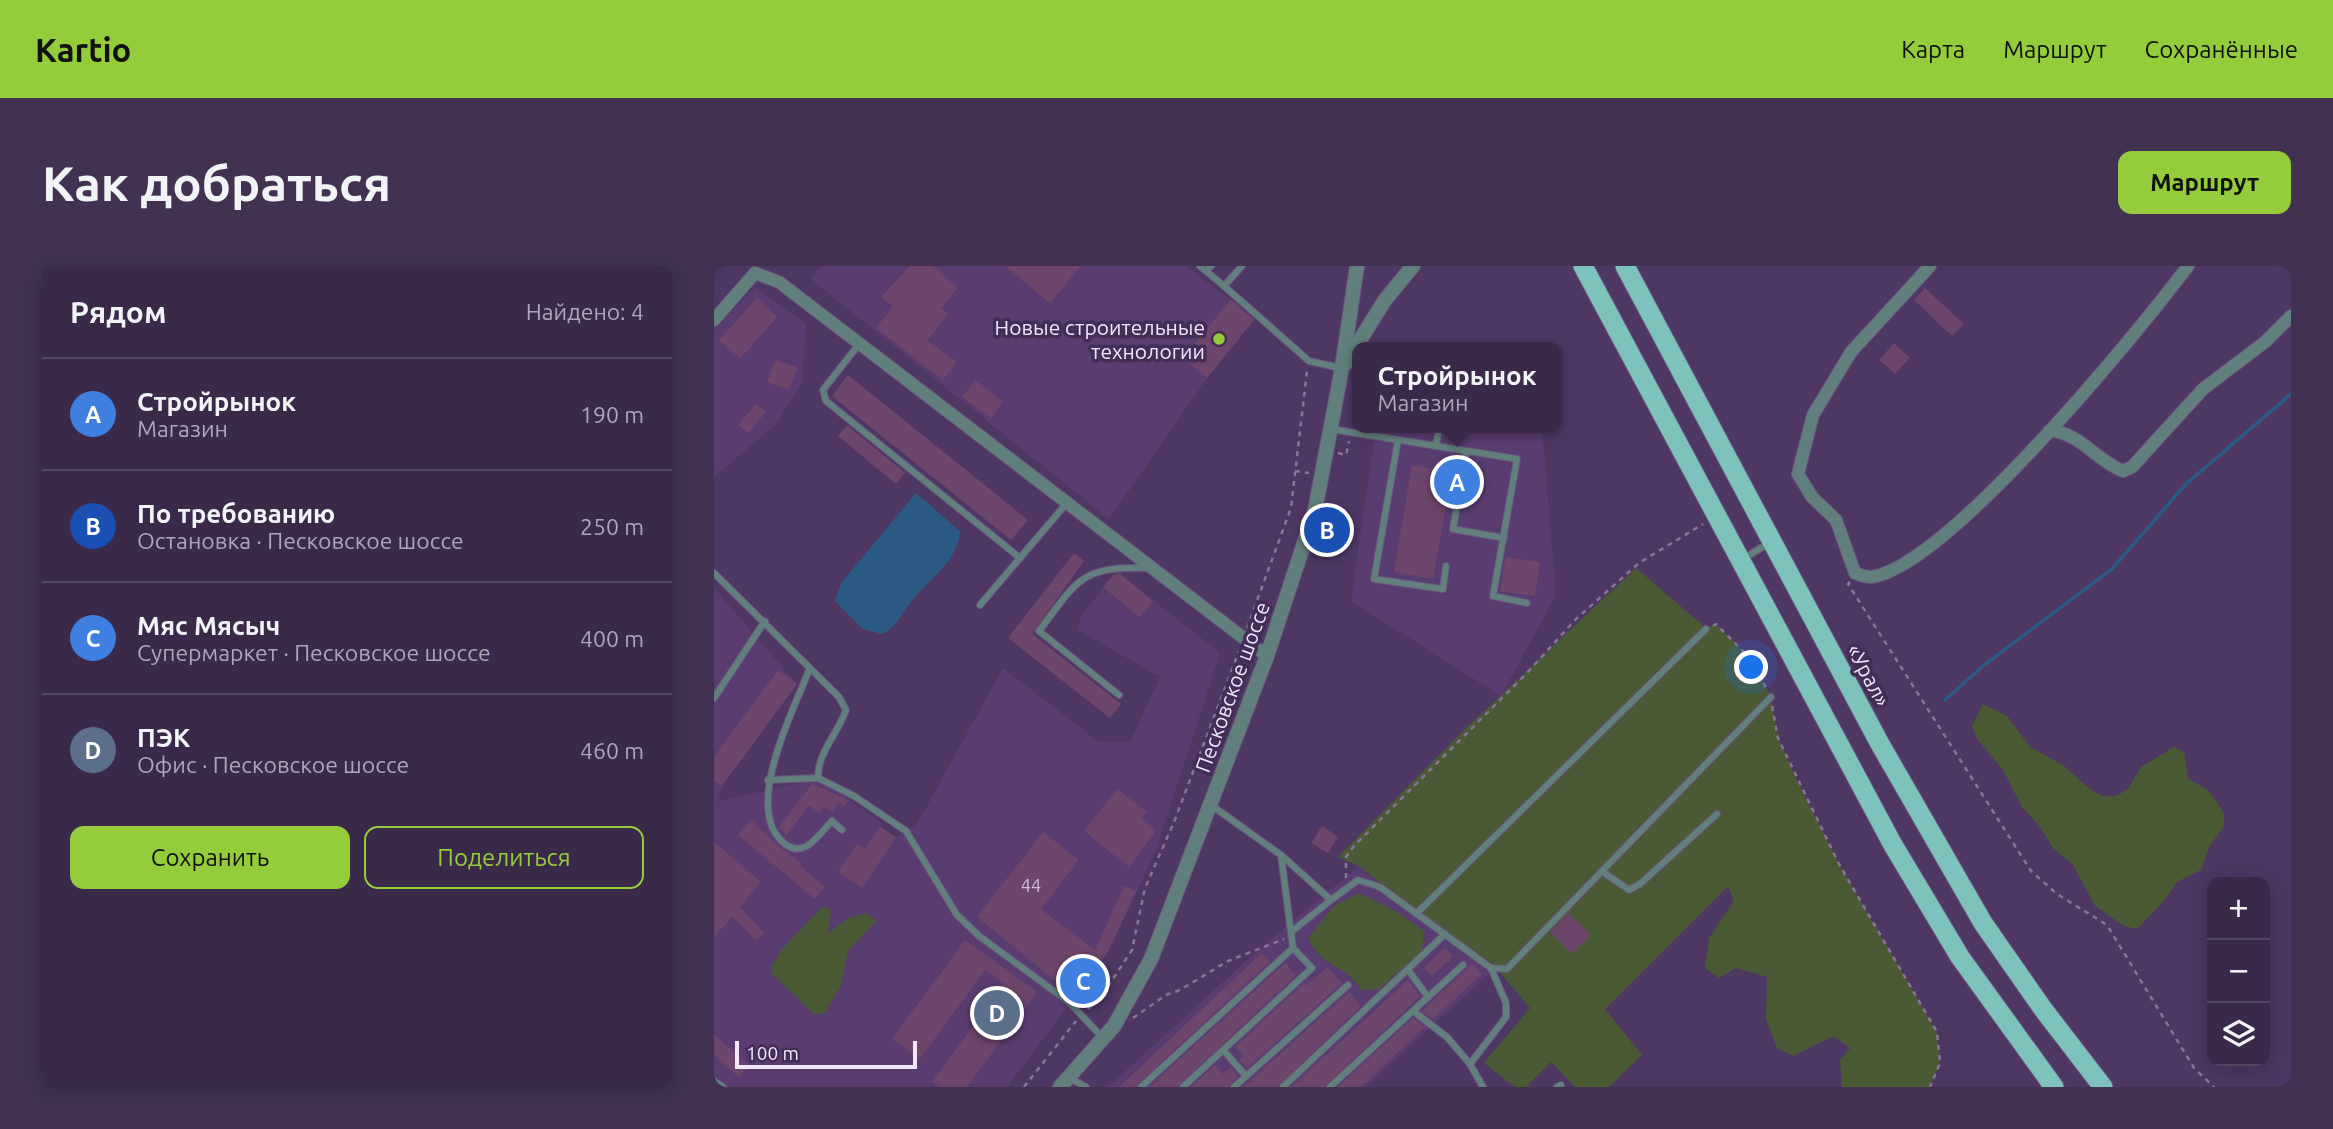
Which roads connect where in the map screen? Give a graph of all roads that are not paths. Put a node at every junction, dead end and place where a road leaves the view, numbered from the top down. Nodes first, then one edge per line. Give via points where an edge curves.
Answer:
1 (1200, 266) edge
2 (1242, 266) edge
3 (1357, 266) edge
4 (1413, 266) edge
5 (1583, 266) edge
6 (1625, 266) edge
7 (1930, 266) edge
8 (2188, 266) edge
9 (1209, 269) edge
10 (756, 270) edge
11 (1224, 286) junction
12 (2291, 316) edge
13 (714, 320) edge
14 (1349, 327) junction
15 (1368, 331) junction
16 (1360, 342) edge
17 (859, 344) junction
18 (1352, 354) edge
19 (1342, 368) junction
20 (1331, 429) junction
21 (2049, 431) junction
22 (1352, 432) edge
23 (1355, 433) edge
24 (1438, 433) edge
25 (1398, 440) junction
26 (1436, 446) junction
27 (1466, 451) junction
28 (1066, 504) junction
29 (1504, 538) junction
30 (1772, 541) junction
31 (1020, 558) junction
32 (1739, 561) junction
33 (1446, 566) dead end
34 (1149, 568) junction
35 (714, 573) edge
36 (1527, 603) dead end
37 (980, 605) dead end
38 (765, 621) junction
39 (1706, 628) road end
40 (1266, 656) junction
41 (809, 670) junction
42 (1119, 695) dead end
43 (1771, 697) road end
44 (714, 698) edge
45 (818, 778) junction
46 (768, 780) junction
47 (1211, 805) junction
48 (1717, 814) dead end
49 (842, 830) dead end
50 (1281, 855) junction
51 (1603, 872) junction
52 (1331, 900) junction
53 (1418, 912) junction
54 (1291, 932) junction
55 (1445, 934) junction
56 (1293, 948) junction
57 (1463, 965) dead end
58 (1491, 968) junction
59 (1409, 971) junction
60 (1348, 985) dead end
61 (1428, 997) junction
62 (1413, 1011) junction
63 (1104, 1039) junction
64 (1224, 1051) junction
65 (1470, 1065) junction
66 (1246, 1076) junction
67 (714, 1081) edge
68 (1064, 1082) edge
69 (723, 1087) edge
70 (1086, 1087) edge
71 (1142, 1087) edge
72 (1183, 1087) edge
73 (1234, 1087) edge
74 (1283, 1087) edge
75 (1330, 1087) edge
76 (1483, 1087) edge
77 (2054, 1087) edge
78 (2103, 1087) edge

1 - 9 lane
2 - 11 lane
3 - 14 street, Песковское шоссе
4 - 15 street via 1385,300
5 - 32 highway
6 - 30 highway, «Урал»
7 - 21 street via 1851,352 1813,415 1798,474 1812,497 1836,520 1855,573 1870,577 1905,563 1960,520
8 - 21 street via 2131,340
9 - 11 lane
10 - 13 street
10 - 17 street via 779,282
11 - 19 lane via 1309,360
12 - 21 street via 2266,342 2203,389 2132,467 2123,471 2106,465 2064,431
14 - 15 street via 1354,332
14 - 19 street, Песковское шоссе
15 - 16 street
17 - 28 street
17 - 31 lane via 823,390 826,401
18 - 19 street
19 - 20 street, Песковское шоссе
20 - 22 lane
20 - 40 street, Песковское шоссе via 1309,532
23 - 25 lane
24 - 26 lane
25 - 26 lane
25 - 33 lane via 1374,579 1443,589
26 - 27 lane
27 - 29 lane via 1517,459
27 - 29 lane via 1452,529
28 - 31 lane
28 - 34 street
29 - 36 lane via 1493,596
30 - 32 lane
30 - 78 highway, «Урал» via 1880,744 1983,923
31 - 37 lane
32 - 77 highway via 1893,845 1960,957
34 - 40 street
34 - 42 lane via 1116,567 1081,578 1039,631
35 - 38 lane
38 - 41 lane
38 - 44 lane
39 - 53 lane
40 - 47 street, Песковское шоссе
41 - 45 lane via 839,697 846,710 839,731 817,763
41 - 46 lane
43 - 51 lane
45 - 46 lane
45 - 63 lane via 906,831 957,915 1082,1015
46 - 49 lane via 771,825 787,846 811,845 832,821
47 - 50 lane
47 - 63 street, Песковское шоссе via 1151,959
48 - 51 lane via 1629,890
50 - 52 lane
50 - 54 lane
51 - 58 lane via 1507,969
52 - 53 lane via 1358,880 1380,887
52 - 54 lane
53 - 55 lane
54 - 56 lane
55 - 58 lane
55 - 59 lane
56 - 64 lane via 1312,968
56 - 71 lane
57 - 61 lane
58 - 65 lane via 1506,1003 1506,1017
59 - 61 lane
59 - 74 lane
60 - 66 lane
61 - 62 lane
62 - 65 lane via 1447,1037
62 - 75 lane
63 - 68 street, Песковское шоссе
64 - 66 lane
64 - 72 lane
65 - 76 lane
66 - 73 lane
67 - 69 lane
68 - 70 lane

